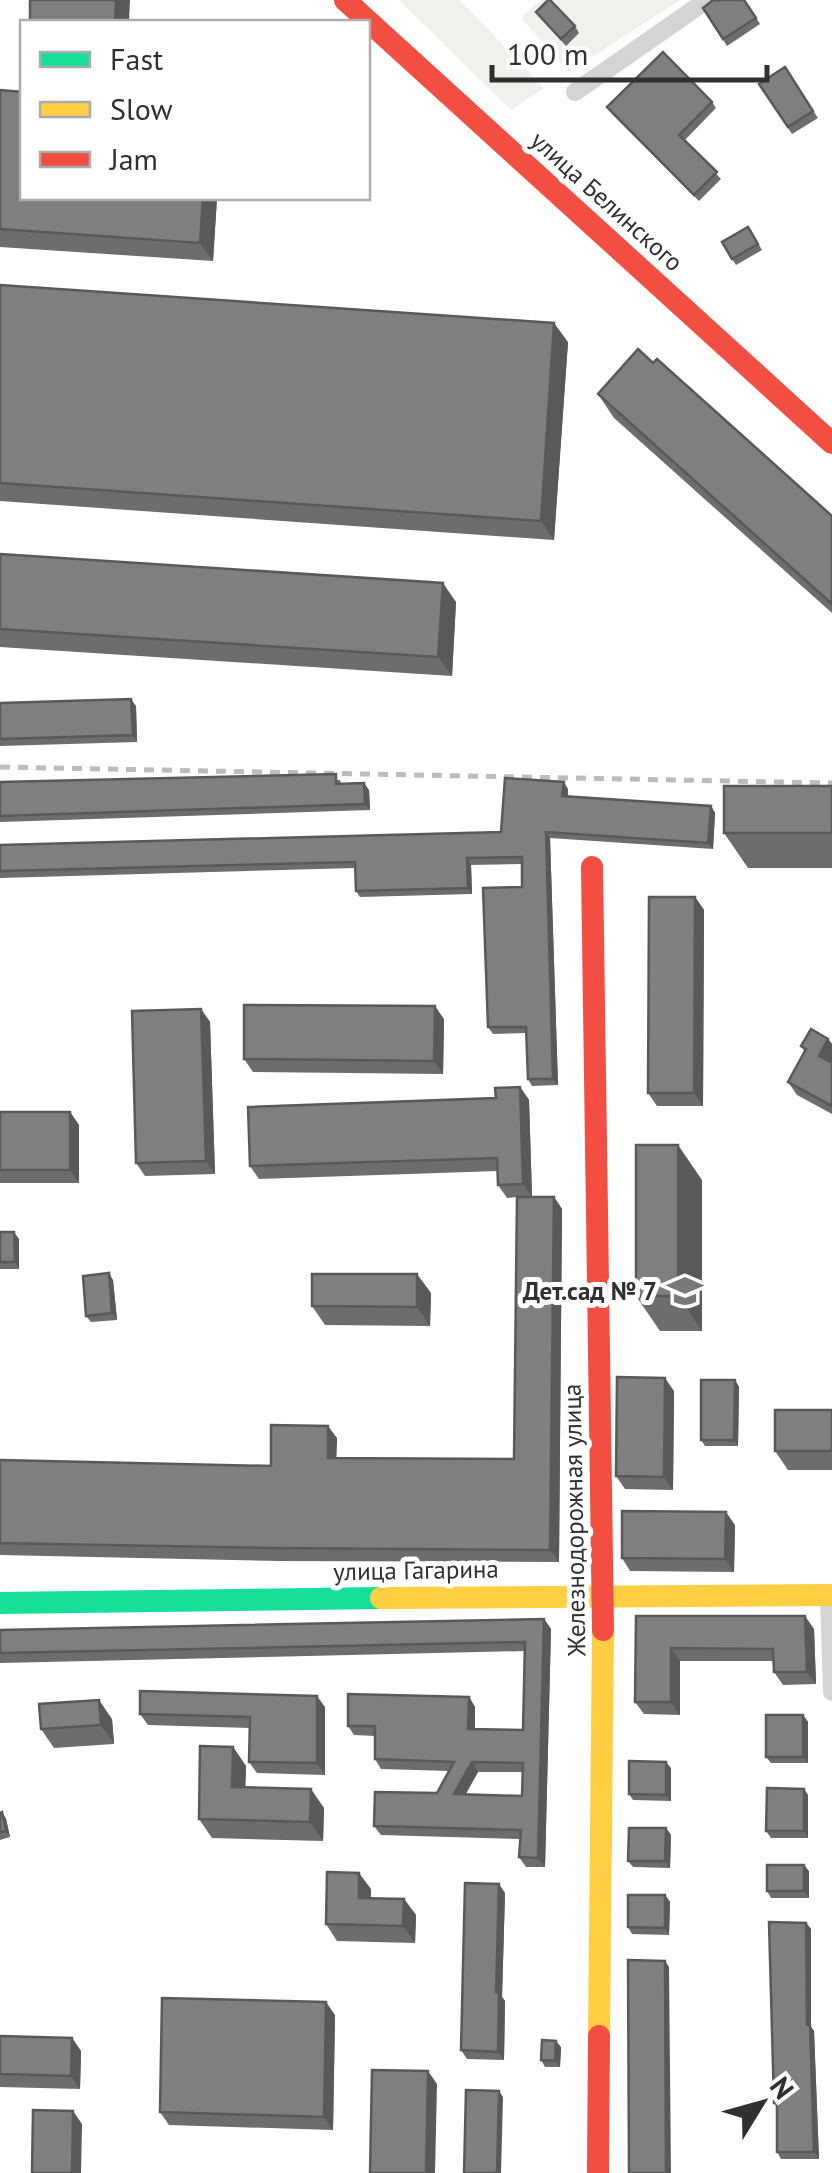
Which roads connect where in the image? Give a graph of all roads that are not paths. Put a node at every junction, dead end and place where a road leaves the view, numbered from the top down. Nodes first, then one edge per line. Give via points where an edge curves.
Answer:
1 (345, 0) edge
2 (708, 0) edge
3 (367, 20) edge
4 (370, 23) edge
5 (575, 92) dead end
6 (832, 443) edge
7 (592, 867) dead end
8 (603, 1595) junction
9 (831, 1595) edge
10 (0, 1603) edge
11 (832, 1692) edge
12 (598, 2173) edge

1 - 3 street, улица Белинского
2 - 5 street
4 - 6 street, улица Белинского
7 - 8 street, Железнодорожная улица
8 - 9 street, улица Гагарина
8 - 10 street, улица Гагарина
8 - 12 street, Железнодорожная улица
9 - 11 street

